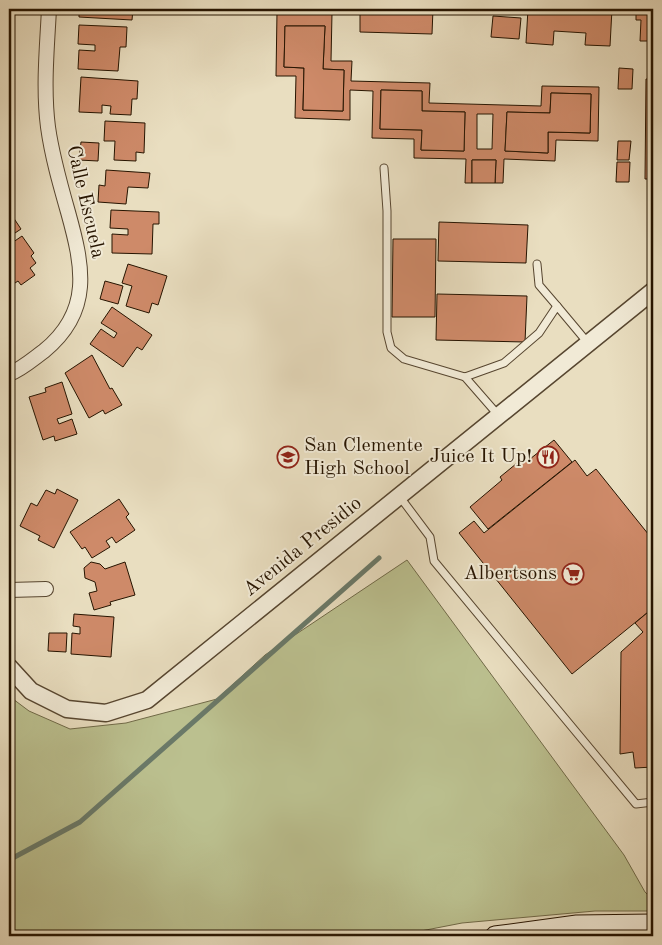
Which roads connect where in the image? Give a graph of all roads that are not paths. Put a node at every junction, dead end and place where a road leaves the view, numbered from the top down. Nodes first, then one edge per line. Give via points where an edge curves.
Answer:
1 (49, 9) edge
2 (384, 168) dead end
3 (537, 264) dead end
4 (653, 291) edge
5 (556, 306) junction
6 (589, 343) junction
7 (9, 374) edge
8 (466, 377) junction
9 (499, 416) junction
10 (400, 496) junction
11 (46, 589) dead end
12 (9, 590) edge
13 (9, 667) edge
14 (653, 802) edge
15 (653, 924) edge
16 (495, 936) edge

1 - 7 street, Calle Escuela via 48,126 77,246 81,282 66,328 52,345
2 - 8 lane via 387,332 391,348 404,359
3 - 5 lane via 539,285
4 - 6 street, Avenida Presidio
5 - 6 lane
5 - 8 lane via 539,333 504,363
6 - 9 street, Avenida Presidio
8 - 9 lane
9 - 10 street, Avenida Presidio
10 - 13 street, Avenida Presidio via 146,700 106,713 68,709 31,691
10 - 14 lane via 430,537 434,561 636,804
11 - 12 street
15 - 16 main road via 576,926

